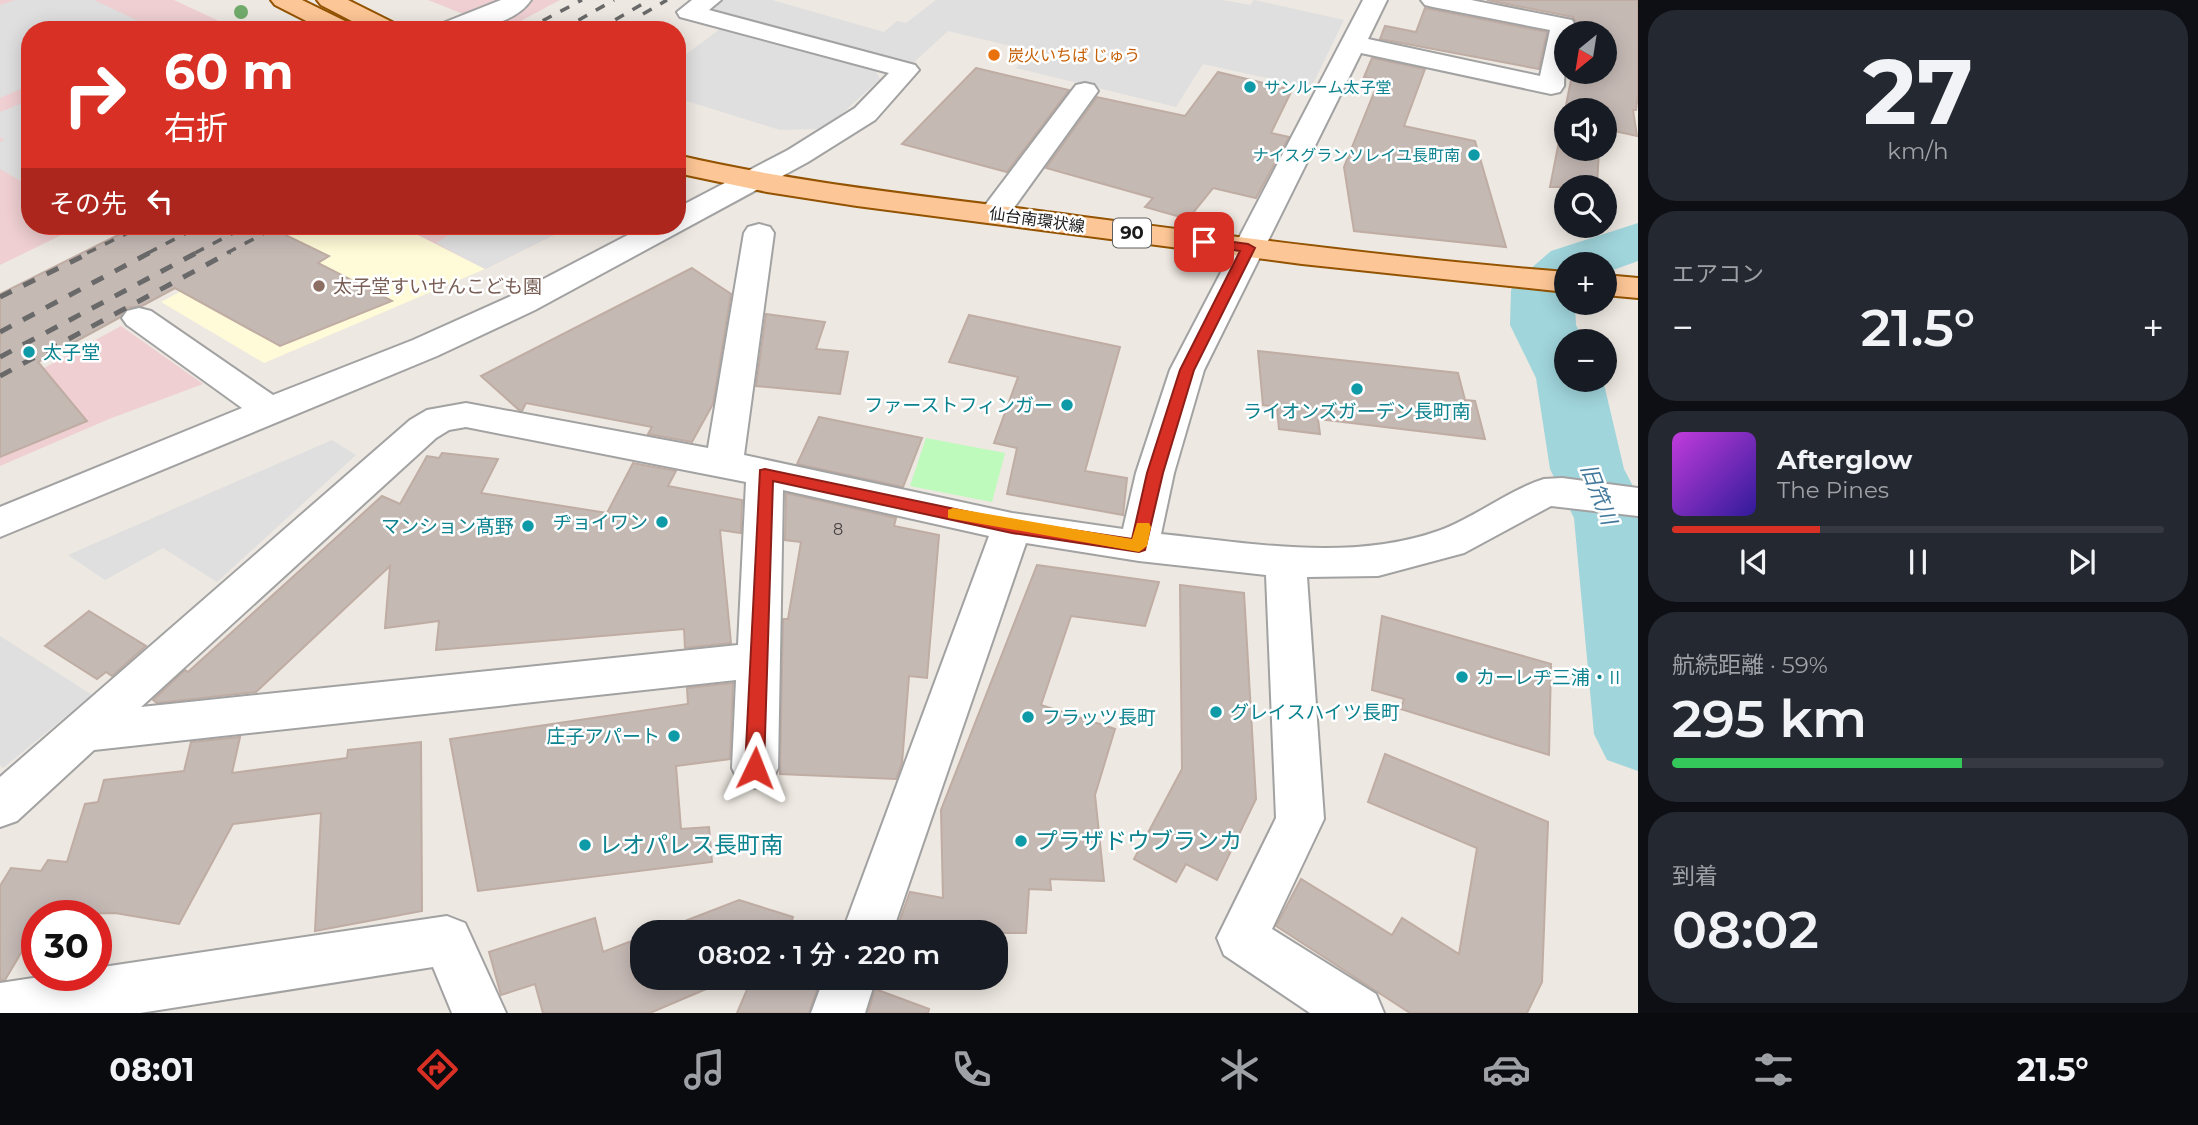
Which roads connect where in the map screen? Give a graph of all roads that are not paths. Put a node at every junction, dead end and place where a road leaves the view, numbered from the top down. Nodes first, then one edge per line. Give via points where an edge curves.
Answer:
1 (283, 0) edge
2 (328, 0) edge
3 (519, 0) edge
4 (709, 0) edge
5 (1375, 0) edge
6 (1433, 0) edge
7 (326, 21) edge
8 (371, 21) edge
9 (473, 21) edge
10 (1354, 44) junction
11 (1085, 91) dead end
12 (686, 166) edge
13 (746, 181) junction
14 (994, 214) junction
15 (686, 215) edge
16 (759, 233) dead end
17 (650, 235) edge
18 (1248, 248) junction
19 (1554, 281) edge
20 (1617, 286) edge
21 (1638, 288) edge
22 (139, 318) dead end
23 (271, 411) junction
24 (724, 464) junction
25 (765, 474) junction
26 (1637, 502) edge
27 (0, 523) edge
28 (1012, 527) junction
29 (1139, 546) junction
30 (1286, 562) junction
31 (758, 660) junction
32 (83, 732) junction
33 (755, 768) dead end
34 (0, 806) edge
35 (872, 920) edge
36 (846, 990) edge
37 (0, 1009) edge
38 (479, 1013) edge
39 (838, 1013) edge
40 (1357, 1013) edge

1 - 7 main road
2 - 8 main road
3 - 9 street
4 - 13 street via 689,12 906,70 865,114 798,156
5 - 10 street
6 - 10 street via 1563,25 1551,86
10 - 18 street
11 - 14 street
12 - 13 main road, 仙台南環状線 / 90
13 - 14 main road, 仙台南環状線 / 90
13 - 15 street
14 - 18 main road, 仙台南環状線 / 90
16 - 24 street
17 - 23 street via 523,303
18 - 19 main road, 仙台南環状線 / 90
18 - 29 street via 1187,370 1155,473
20 - 21 main road
22 - 23 street
23 - 27 street
24 - 25 street
24 - 32 street via 466,415 440,419 423,429
25 - 28 street
25 - 31 street
26 - 30 street via 1544,493 1450,543 1378,561
28 - 29 street
28 - 35 street
29 - 30 street
30 - 40 street via 1300,819 1242,938
31 - 32 street
31 - 33 street
32 - 34 street
36 - 39 street
37 - 38 street via 447,940

